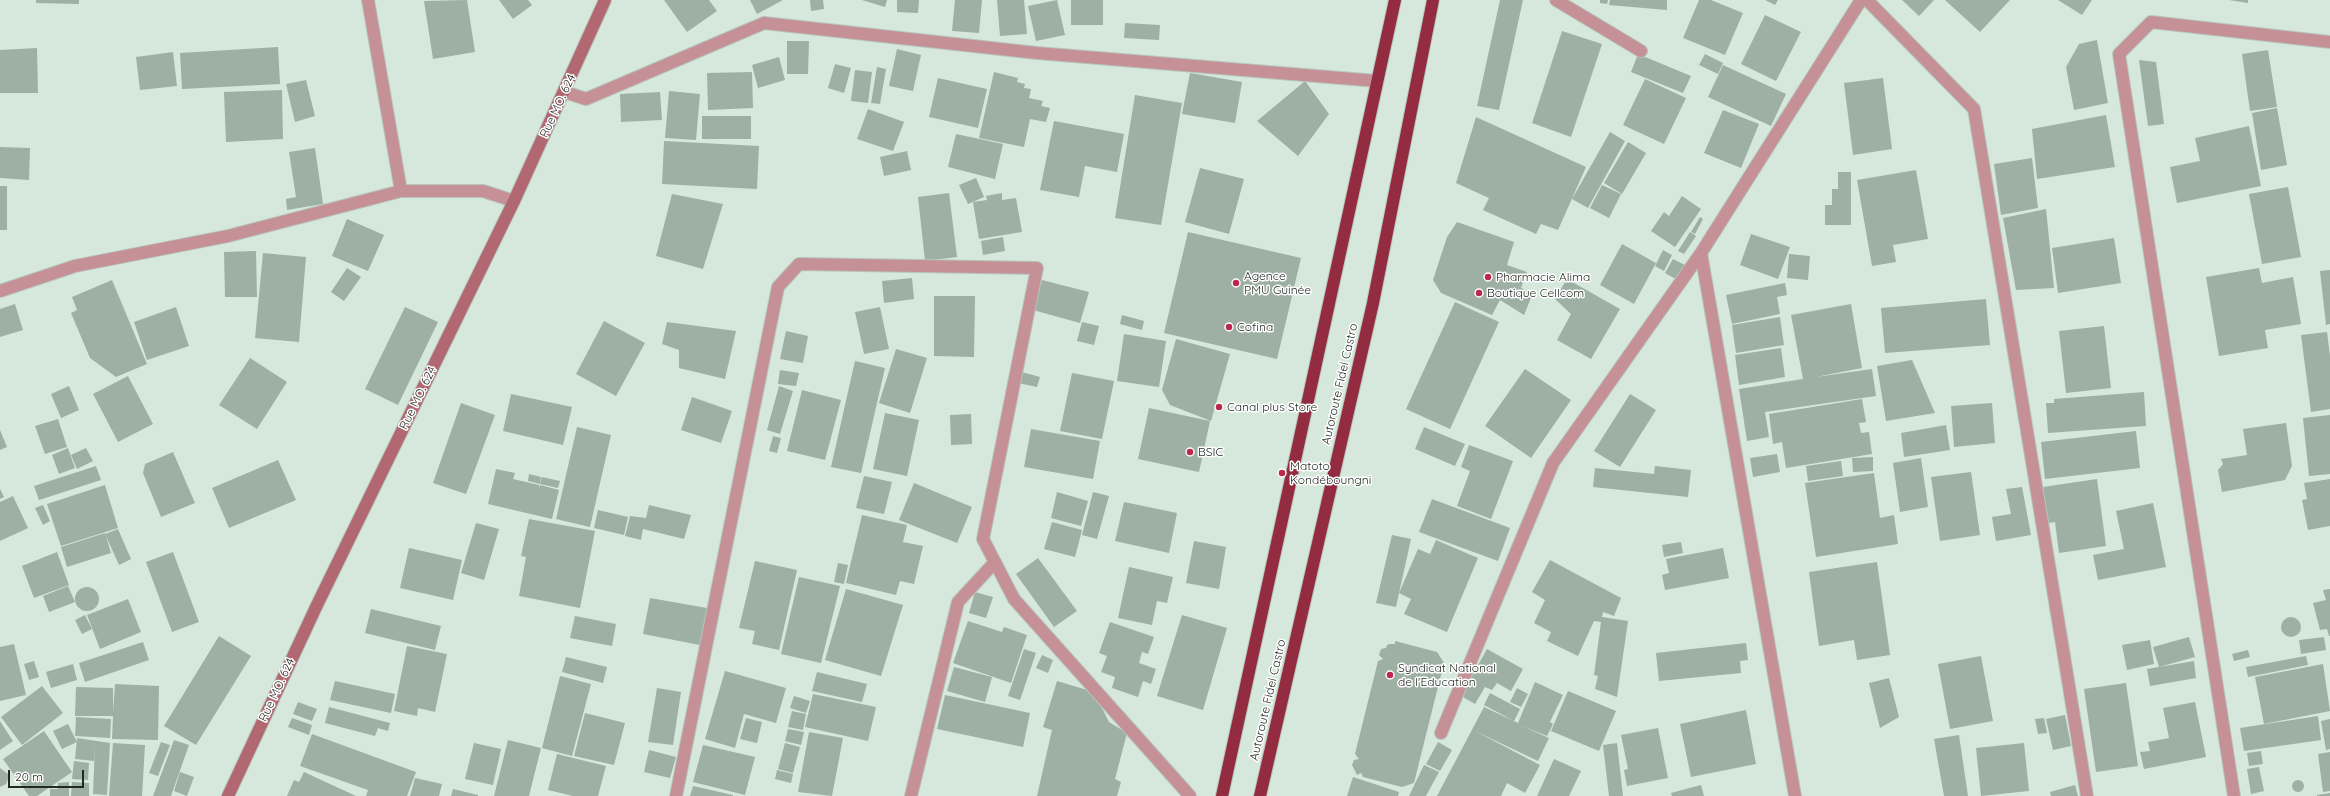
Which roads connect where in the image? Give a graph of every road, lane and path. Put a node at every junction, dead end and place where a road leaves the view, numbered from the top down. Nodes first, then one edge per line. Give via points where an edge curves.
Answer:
1 (368, 0) edge
2 (606, 0) edge
3 (1395, 0) edge
4 (1434, 0) edge
5 (1556, 0) edge
6 (1861, 0) edge
7 (1867, 0) edge
8 (2330, 42) edge
9 (1641, 51) dead end
10 (1377, 81) junction
11 (565, 92) junction
12 (401, 191) junction
13 (514, 201) junction
14 (1701, 253) junction
15 (0, 291) edge
16 (995, 562) junction
17 (1441, 734) dead end
18 (228, 796) edge
19 (676, 796) edge
20 (911, 796) edge
21 (1190, 796) edge
22 (1222, 796) edge
23 (1260, 796) edge
24 (1795, 796) edge
25 (2087, 796) edge
26 (2234, 796) edge

1 - 12 street
2 - 11 street, Rue MO. 624
3 - 10 highway, Autoroute Fidel Castro
4 - 23 highway, Autoroute Fidel Castro via 1373,303
5 - 9 street
6 - 14 street
7 - 25 street via 1974,109
8 - 26 street via 2151,22 2119,54
10 - 11 street via 1037,53 764,23 586,99
10 - 22 highway, Autoroute Fidel Castro
11 - 13 street, Rue MO. 624
12 - 13 street via 483,191
12 - 15 street via 228,236 75,266
13 - 18 street, Rue MO. 624 via 317,605
14 - 17 street via 1553,463
14 - 24 street
16 - 19 street via 983,540 1037,268 799,264 778,287
16 - 20 street via 958,602
16 - 21 street via 1014,599

